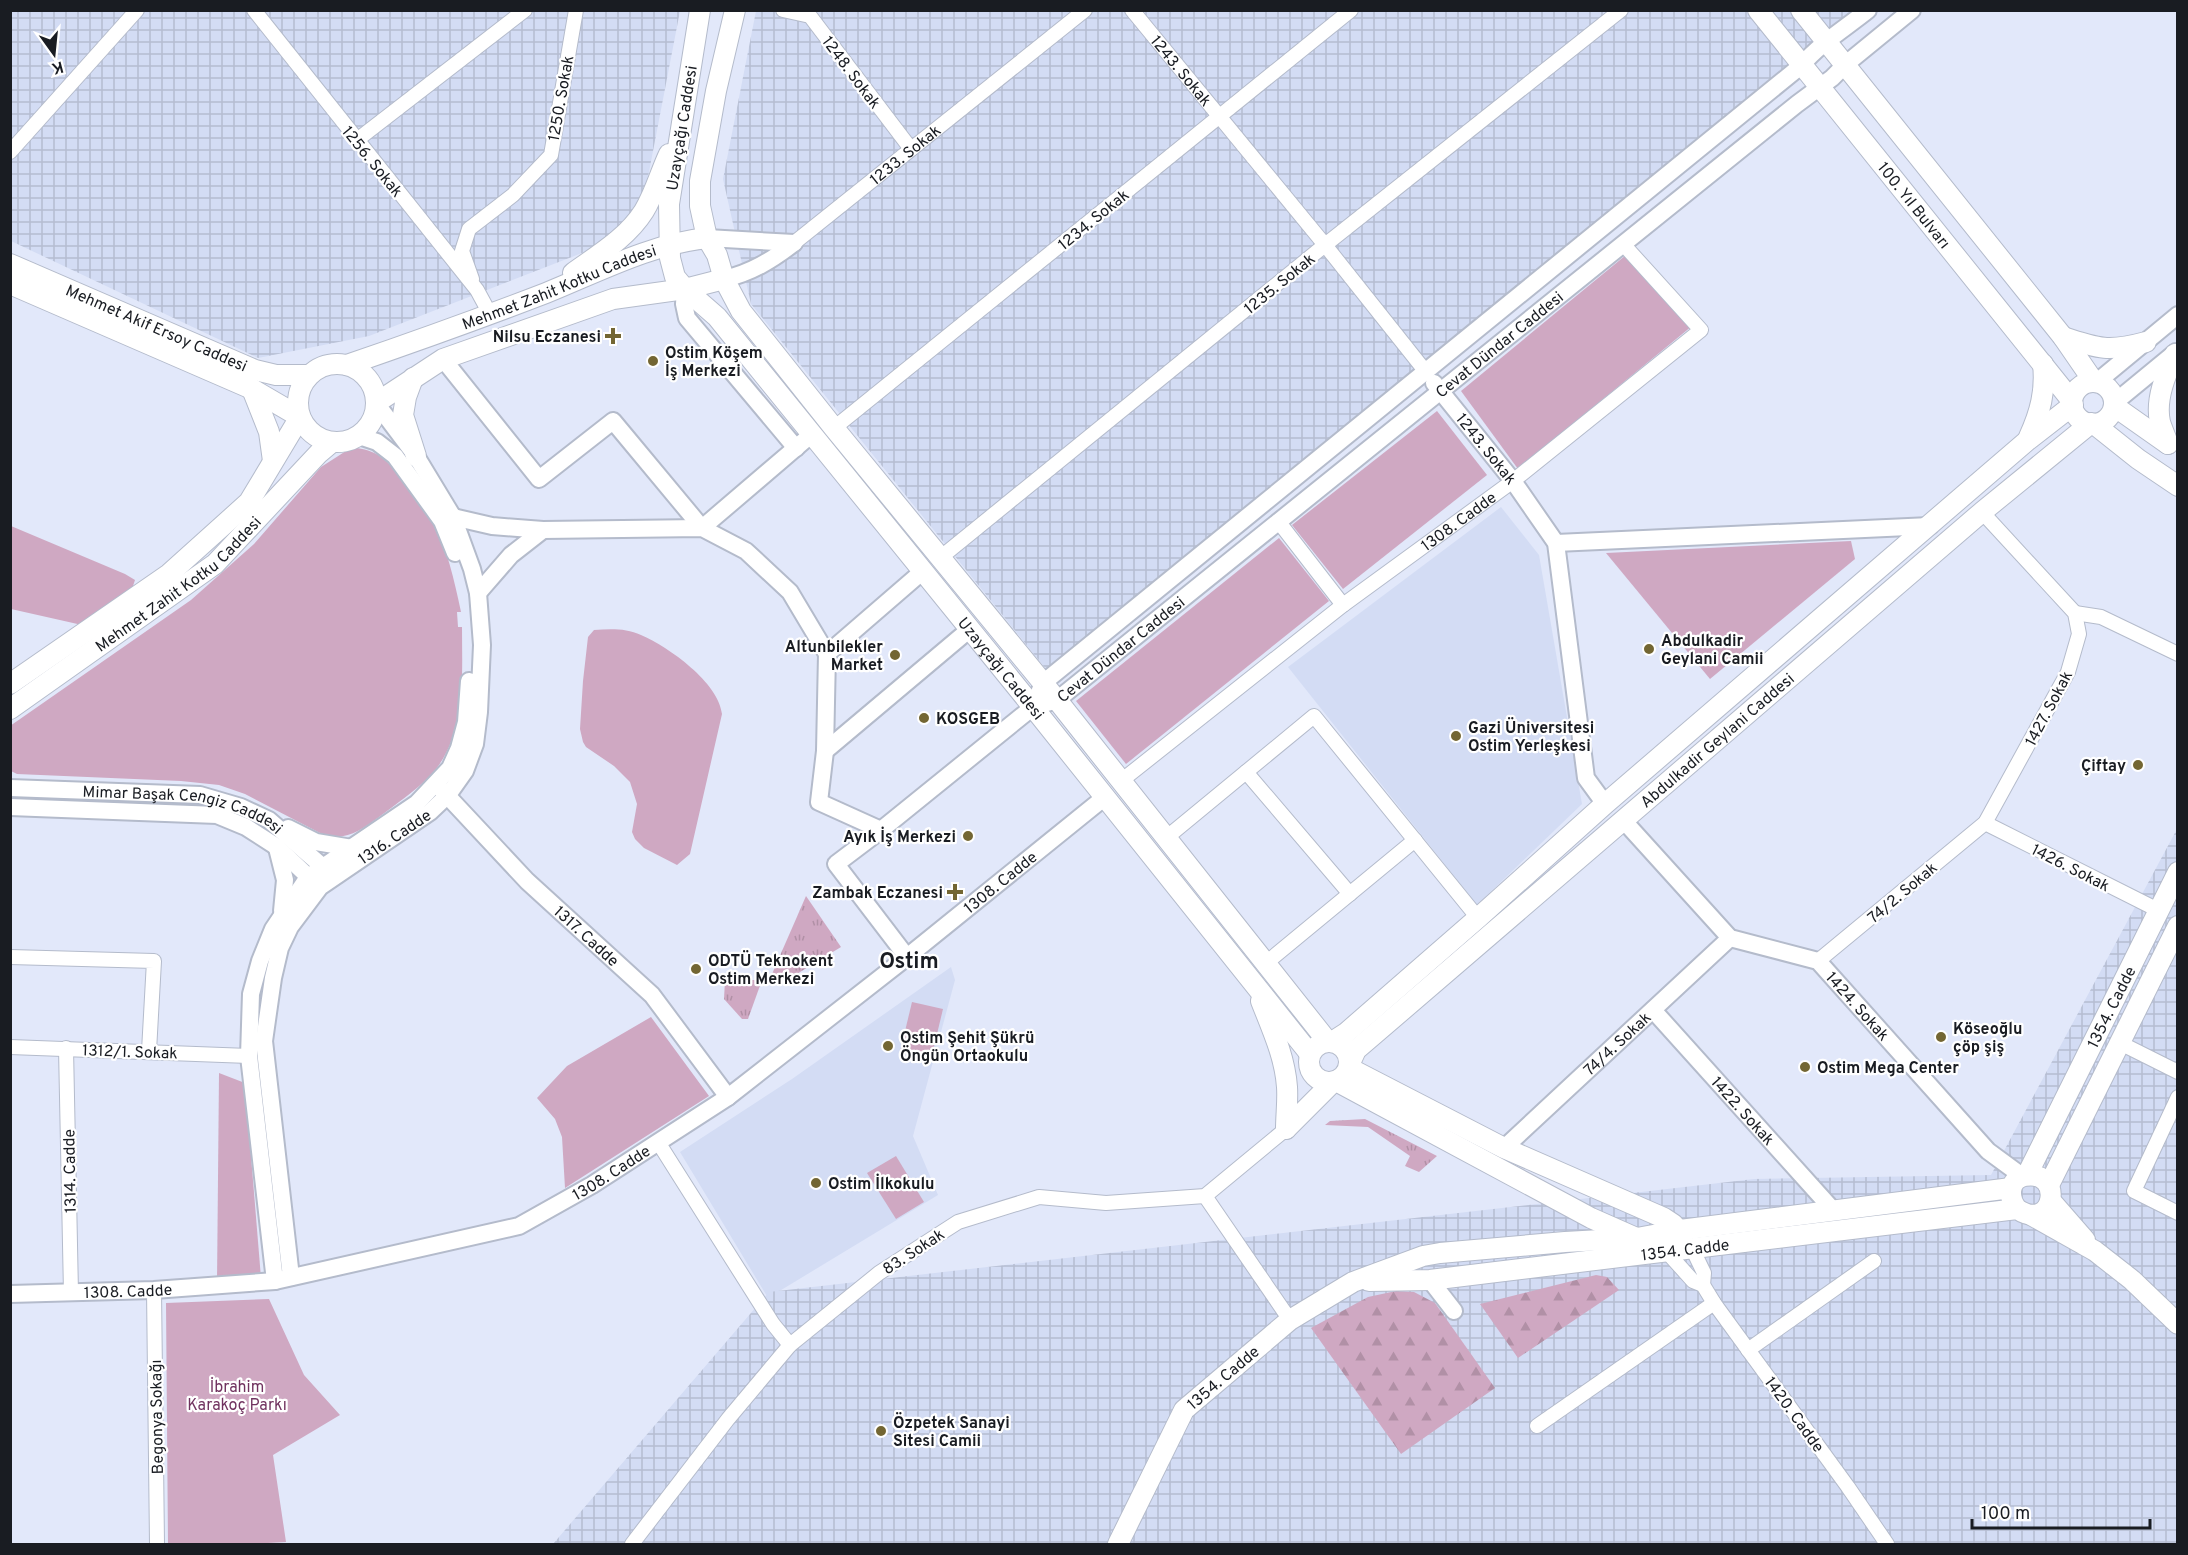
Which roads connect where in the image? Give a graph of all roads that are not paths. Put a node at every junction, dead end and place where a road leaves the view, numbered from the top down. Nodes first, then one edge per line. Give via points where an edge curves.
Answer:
1 (254, 10) edge
2 (525, 10) edge
3 (576, 10) edge
4 (700, 10) edge
5 (735, 10) edge
6 (783, 10) edge
7 (1085, 10) edge
8 (1132, 10) edge
9 (1351, 10) edge
10 (1620, 10) edge
11 (1758, 10) edge
12 (1801, 10) edge
13 (1868, 10) edge
14 (1912, 10) edge
15 (134, 12) edge
16 (813, 13) edge
17 (1827, 43) junction
18 (1846, 64) junction
19 (1802, 65) junction
20 (1819, 86) junction
21 (1219, 117) junction
22 (681, 128) junction
23 (357, 140) junction
24 (910, 149) junction
25 (11, 150) edge
26 (707, 238) junction
27 (794, 243) junction
28 (1623, 244) junction
29 (670, 245) junction
30 (1325, 245) junction
31 (10, 264) edge
32 (724, 279) junction
33 (10, 284) edge
34 (685, 289) junction
35 (477, 291) junction
36 (546, 293) junction
37 (490, 314) junction
38 (2178, 315) edge
39 (2063, 337) junction
40 (2146, 342) junction
41 (2176, 352) edge
42 (443, 359) junction
43 (2043, 364) junction
44 (347, 365) junction
45 (1426, 372) junction
46 (309, 375) junction
47 (413, 378) junction
48 (2096, 382) junction
49 (252, 389) junction
50 (1441, 390) junction
51 (376, 403) junction
52 (2073, 403) junction
53 (2114, 404) junction
54 (300, 417) junction
55 (2092, 423) junction
56 (834, 428) junction
57 (812, 434) junction
58 (359, 436) junction
59 (2028, 440) junction
60 (332, 442) junction
61 (2173, 447) edge
62 (796, 448) junction
63 (416, 456) junction
64 (273, 461) junction
65 (1513, 481) junction
66 (2178, 486) edge
67 (1966, 495) junction
68 (1982, 512) junction
69 (453, 517) junction
70 (1278, 521) junction
71 (1930, 526) junction
72 (702, 528) junction
73 (543, 530) junction
74 (1556, 543) junction
75 (940, 558) junction
76 (922, 571) junction
77 (478, 593) junction
78 (1343, 605) junction
79 (2075, 613) junction
80 (970, 629) junction
81 (827, 654) junction
82 (2178, 654) edge
83 (1043, 683) junction
84 (10, 684) edge
85 (1056, 700) junction
86 (1033, 707) junction
87 (10, 709) edge
88 (825, 751) junction
89 (1246, 772) junction
90 (1121, 781) junction
91 (11, 788) edge
92 (442, 790) junction
93 (1105, 797) junction
94 (1605, 804) junction
95 (10, 807) edge
96 (269, 820) junction
97 (1624, 821) junction
98 (1984, 823) junction
99 (881, 830) junction
100 (1166, 838) junction
101 (1415, 840) junction
102 (277, 847) junction
103 (352, 848) junction
104 (2178, 872) edge
105 (321, 877) junction
106 (1350, 894) junction
107 (2158, 910) junction
108 (282, 916) junction
109 (1478, 918) junction
110 (2178, 926) edge
111 (1730, 938) junction
112 (10, 957) edge
113 (907, 957) junction
114 (1818, 961) junction
115 (1266, 963) junction
116 (1252, 981) junction
117 (1653, 1010) junction
118 (1330, 1042) junction
119 (2120, 1043) junction
120 (10, 1047) edge
121 (66, 1048) junction
122 (149, 1051) junction
123 (249, 1056) junction
124 (1310, 1058) junction
125 (2178, 1072) edge
126 (1342, 1073) junction
127 (728, 1097) junction
128 (2178, 1097) edge
129 (1286, 1129) junction
130 (658, 1142) junction
131 (1504, 1148) junction
132 (2018, 1181) junction
133 (2050, 1193) junction
134 (1205, 1196) junction
135 (1568, 1206) junction
136 (1833, 1210) junction
137 (2024, 1212) junction
138 (2178, 1213) edge
139 (1680, 1230) junction
140 (1637, 1238) junction
141 (1565, 1242) junction
142 (1692, 1248) junction
143 (1666, 1251) junction
144 (2095, 1251) junction
145 (1449, 1253) junction
146 (1424, 1256) junction
147 (1874, 1261) dead end
148 (1455, 1277) junction
149 (283, 1279) junction
150 (1430, 1280) junction
151 (1353, 1282) junction
152 (1703, 1285) junction
153 (154, 1290) junction
154 (71, 1293) junction
155 (10, 1294) edge
156 (1714, 1304) junction
157 (1290, 1320) junction
158 (2178, 1324) edge
159 (790, 1345) junction
160 (1748, 1350) junction
161 (1537, 1426) dead end
162 (157, 1545) edge
163 (632, 1545) edge
164 (1118, 1545) edge
165 (1887, 1545) edge

1 - 23 street, 1256. Sokak
2 - 23 street
3 - 35 street, 1250. Sokak via 550,154 513,195 469,229 462,252
4 - 22 main road, Uzayçağı Caddesi
5 - 26 main road, Uzayçağı Caddesi via 700,181 700,206
6 - 16 street, 1248. Sokak
7 - 24 street, 1233. Sokak
8 - 21 street, 1243. Sokak
9 - 21 street, 1234. Sokak
10 - 30 street, 1235. Sokak
11 - 19 main road, 100. Yıl Bulvarı
12 - 17 main road, 100. Yıl Bulvarı
13 - 17 street, Cevat Dündar Caddesi
14 - 18 street, Cevat Dündar Caddesi
15 - 25 street
16 - 24 street, 1248. Sokak
17 - 18 main road, 100. Yıl Bulvarı
17 - 19 street, Cevat Dündar Caddesi
18 - 20 street, Cevat Dündar Caddesi
18 - 39 main road, 100. Yıl Bulvarı
19 - 20 main road, 100. Yıl Bulvarı
19 - 45 street, Cevat Dündar Caddesi
20 - 28 street, Cevat Dündar Caddesi
20 - 43 main road, 100. Yıl Bulvarı
21 - 30 street, 1243. Sokak
21 - 56 street, 1234. Sokak
22 - 29 main road, Uzayçağı Caddesi via 669,204
22 - 36 main road via 643,212 608,248
23 - 35 street, 1256. Sokak
24 - 27 street, 1233. Sokak
26 - 27 street
26 - 29 main road
26 - 32 main road
27 - 32 street via 746,274
28 - 50 street, Cevat Dündar Caddesi
28 - 65 street, 1308. Cadde via 1701,330
29 - 34 main road via 671,266
29 - 36 main road, Mehmet Zahit Kotku Caddesi
30 - 45 street, 1243. Sokak
30 - 75 street, 1235. Sokak
31 - 46 main road, Mehmet Akif Ersoy Caddesi via 255,370 276,375
32 - 34 main road
32 - 56 main road, Uzayçağı Caddesi via 746,319
33 - 49 main road, Mehmet Akif Ersoy Caddesi
34 - 42 main road, Mehmet Zahit Kotku Caddesi via 613,299
34 - 57 main road, Uzayçağı Caddesi via 717,317
34 - 62 street via 687,318
35 - 37 street, 1256. Sokak
36 - 37 main road, Mehmet Zahit Kotku Caddesi
37 - 44 main road, Mehmet Zahit Kotku Caddesi
38 - 40 street
39 - 40 main road via 2104,349
39 - 48 main road, 100. Yıl Bulvarı
40 - 48 street
41 - 53 street
41 - 61 main road via 2159,406 2160,422
42 - 47 main road, Mehmet Zahit Kotku Caddesi
42 - 72 street via 539,479 613,421
43 - 52 main road, 100. Yıl Bulvarı
43 - 59 main road via 2043,398
44 - 46 main road via 327,365
44 - 51 main road via 368,379
45 - 50 street, 1243. Sokak
45 - 83 street, Cevat Dündar Caddesi
46 - 54 main road via 298,395
47 - 51 main road, Mehmet Zahit Kotku Caddesi
47 - 63 main road via 403,415
48 - 52 main road via 2078,388
48 - 53 main road via 2108,387
49 - 54 main road, Mehmet Akif Ersoy Caddesi
49 - 64 main road via 269,432
50 - 65 street, 1243. Sokak
50 - 70 street, Cevat Dündar Caddesi
51 - 58 main road via 372,422
51 - 63 street, 1316. Cadde
52 - 55 main road via 2076,414
52 - 59 main road, Abdulkadir Geylani Caddesi
53 - 55 main road via 2106,419
53 - 61 main road
54 - 60 main road via 312,434
54 - 64 main road, Mehmet Zahit Kotku Caddesi
55 - 66 main road
55 - 68 main road, Abdulkadir Geylani Caddesi
56 - 75 main road, Uzayçağı Caddesi
57 - 62 street
57 - 76 main road, Uzayçağı Caddesi
58 - 60 main road
58 - 92 street, 1316. Cadde via 377,442 395,456 442,520 462,568 472,653 466,722
59 - 67 main road, Abdulkadir Geylani Caddesi
60 - 87 main road, Mehmet Zahit Kotku Caddesi via 215,564
62 - 72 street
63 - 69 street, 1316. Cadde
64 - 84 main road, Mehmet Zahit Kotku Caddesi via 249,502 169,573
65 - 74 street, 1243. Sokak
65 - 78 street, 1308. Cadde
67 - 68 main road
67 - 71 main road, Abdulkadir Geylani Caddesi
68 - 79 street
68 - 97 main road, Abdulkadir Geylani Caddesi
69 - 73 street via 492,526
69 - 77 street, 1316. Cadde
70 - 78 street
70 - 85 street, Cevat Dündar Caddesi
71 - 74 street
71 - 94 main road, Abdulkadir Geylani Caddesi
72 - 73 street
72 - 81 street via 746,550 790,592
73 - 77 street via 511,555
74 - 94 street via 1586,778
75 - 83 main road, Uzayçağı Caddesi
76 - 80 main road, Uzayçağı Caddesi
76 - 81 street
77 - 92 street, 1316. Cadde via 482,645 475,744 465,771
78 - 90 street, 1308. Cadde
79 - 82 street via 2101,617
79 - 98 street, 1427. Sokak via 2079,634 2068,672
80 - 86 main road, Uzayçağı Caddesi
80 - 88 street
81 - 88 street
83 - 85 main road, Uzayçağı Caddesi
83 - 86 street, Cevat Dündar Caddesi
85 - 86 street, Cevat Dündar Caddesi
85 - 90 main road, Uzayçağı Caddesi
86 - 93 main road, Uzayçağı Caddesi
86 - 99 street
88 - 99 street via 819,802
89 - 100 street
89 - 101 street via 1314,716
89 - 106 street
90 - 100 main road, Uzayçağı Caddesi
91 - 96 street, Mimar Başak Cengiz Caddesi via 200,795
92 - 103 street, 1316. Cadde
92 - 105 street, 1316. Cadde via 430,812
92 - 127 street, 1317. Cadde via 527,881 652,995
93 - 113 street, 1308. Cadde
93 - 116 main road, Uzayçağı Caddesi
94 - 97 main road
94 - 109 main road, Abdulkadir Geylani Caddesi
95 - 102 street, Mimar Başak Cengiz Caddesi via 217,815 246,827
96 - 103 street via 316,842
96 - 105 street, Mimar Başak Cengiz Caddesi
97 - 111 street
97 - 126 main road, Abdulkadir Geylani Caddesi via 1356,1050
98 - 107 street, 1426. Sokak
98 - 114 street, 74/2. Sokak
99 - 113 street via 836,864
100 - 115 main road, Uzayçağı Caddesi
101 - 106 street
101 - 109 street
102 - 105 street, Mimar Başak Cengiz Caddesi
102 - 108 street via 285,880
103 - 105 street, 1316. Cadde
104 - 107 main road, 1354. Cadde
105 - 108 street, 1316. Cadde
105 - 149 street, 1316. Cadde via 280,948 264,1041
106 - 115 street
107 - 132 main road, 1354. Cadde
108 - 123 street, 1316. Cadde via 260,961 251,994
109 - 118 main road, Abdulkadir Geylani Caddesi via 1346,1033
110 - 119 main road, 1354. Cadde
111 - 114 street, 1424. Sokak
111 - 117 street, 74/4. Sokak
112 - 122 street via 154,961
113 - 127 street, 1308. Cadde
114 - 132 street, 1424. Sokak
115 - 118 main road, Uzayçağı Caddesi
116 - 124 main road, Uzayçağı Caddesi
116 - 129 main road via 1283,1065
117 - 131 street, 74/4. Sokak
117 - 136 street, 1422. Sokak
118 - 124 main road via 1320,1044
118 - 126 main road via 1343,1047 1349,1057
119 - 125 street
119 - 133 main road, 1354. Cadde
120 - 121 street, 1312/1. Sokak
121 - 122 street, 1312/1. Sokak
121 - 154 street, 1314. Cadde
122 - 123 street, 1312/1. Sokak
123 - 149 street, 1316. Cadde
124 - 126 main road via 1310,1068 1319,1080
124 - 129 main road
126 - 129 main road, Abdulkadir Geylani Caddesi
126 - 131 main road
126 - 135 main road
127 - 130 street, 1308. Cadde
128 - 138 street via 2134,1191
129 - 134 street
130 - 149 street, 1308. Cadde via 519,1226
130 - 159 street
131 - 139 main road via 1664,1218
132 - 133 main road via 2036,1175 2044,1179
132 - 136 main road, 1354. Cadde
132 - 137 main road via 2011,1199
133 - 137 main road, 1354. Cadde via 2046,1209 2036,1215
133 - 144 main road
134 - 157 street
134 - 159 street, 83. Sokak via 1106,1203 1039,1197 958,1222 879,1273
135 - 140 main road
135 - 141 main road via 1573,1220
136 - 139 main road, 1354. Cadde
137 - 142 main road, 1354. Cadde
137 - 144 main road
139 - 140 main road, 1354. Cadde
139 - 142 main road
140 - 141 main road, 1354. Cadde
140 - 143 main road
141 - 145 main road, 1354. Cadde
142 - 143 main road, 1354. Cadde
142 - 152 street, 1420. Cadde via 1704,1273
143 - 148 main road, 1354. Cadde
143 - 152 street, 1420. Cadde via 1693,1281
144 - 158 main road
145 - 146 main road, 1354. Cadde
145 - 148 main road
146 - 150 main road
146 - 151 main road, 1354. Cadde
147 - 160 street
148 - 150 main road, 1354. Cadde
148 - 150 street via 1454,1311
149 - 153 street, 1308. Cadde
150 - 151 main road, 1354. Cadde
151 - 157 main road, 1354. Cadde
152 - 156 street, 1420. Cadde
153 - 154 street, 1308. Cadde
153 - 162 street, Begonya Sokağı
154 - 155 street, 1308. Cadde
156 - 160 street, 1420. Cadde
156 - 161 street
157 - 164 main road, 1354. Cadde via 1184,1410
159 - 163 street, 83. Sokak
160 - 165 street, 1420. Cadde

